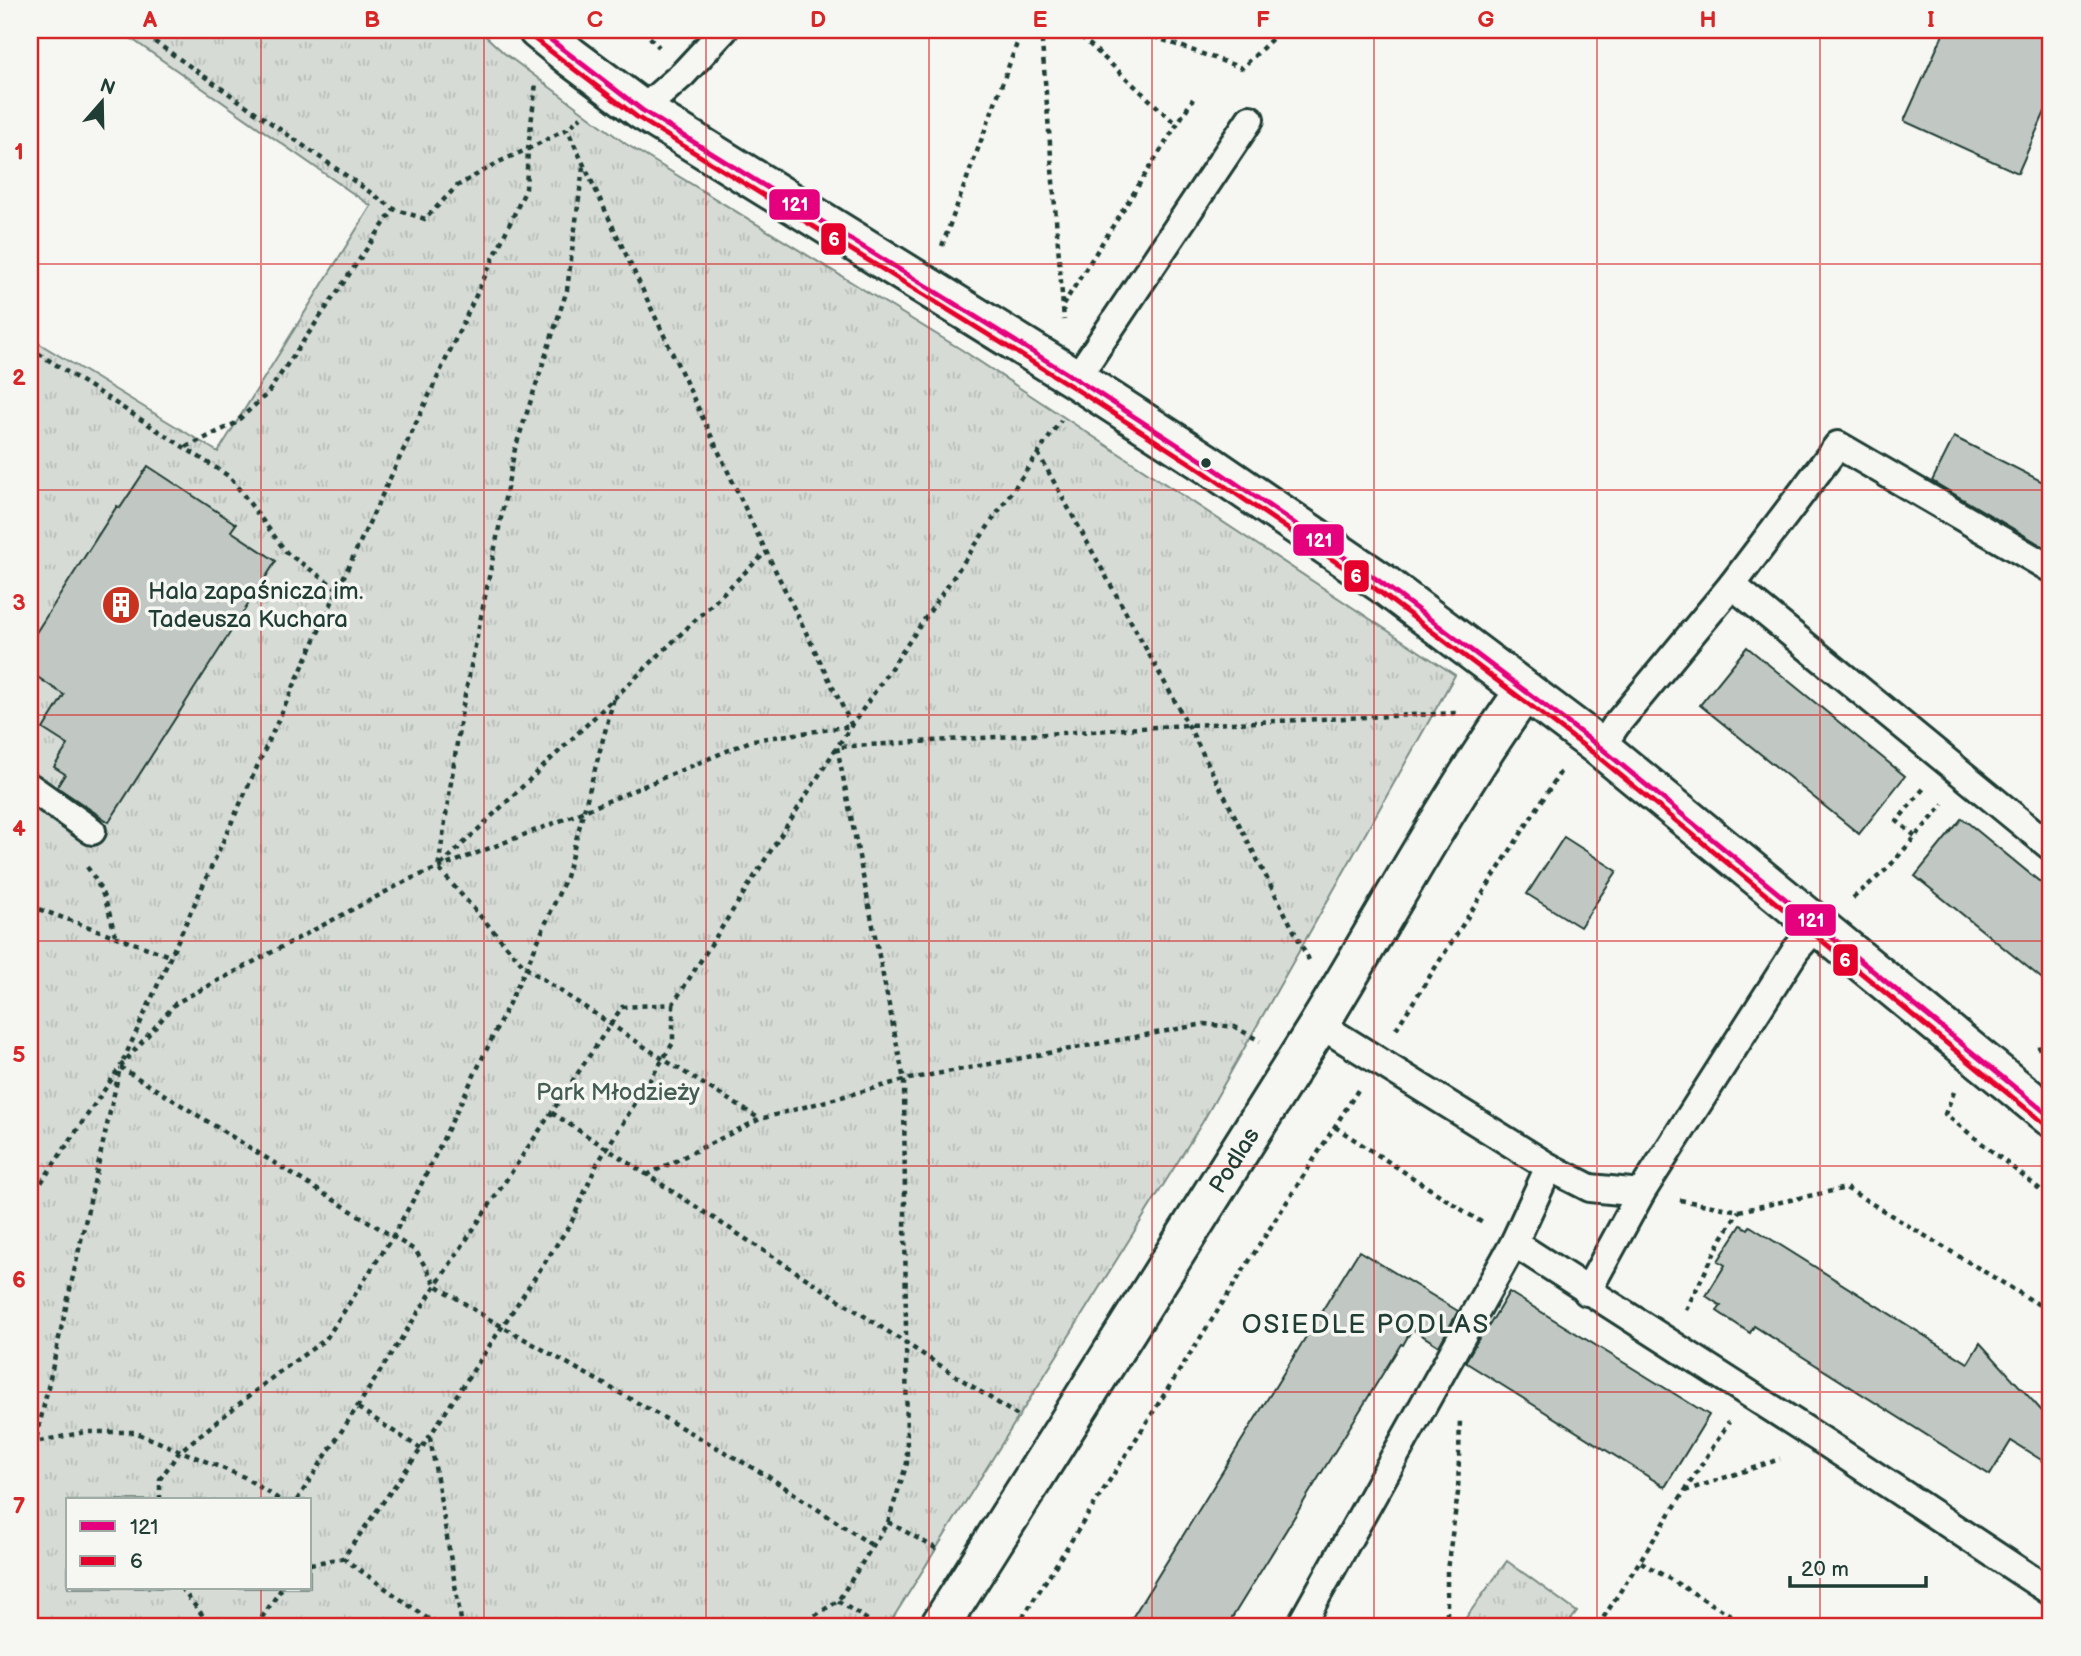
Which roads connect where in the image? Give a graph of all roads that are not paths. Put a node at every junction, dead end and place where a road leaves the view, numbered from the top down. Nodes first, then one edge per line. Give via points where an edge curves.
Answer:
1 (538, 30) edge
2 (724, 30) edge
3 (642, 110) junction
4 (1250, 119) dead end
5 (1076, 379) junction
6 (2051, 569) edge
7 (1732, 585) junction
8 (1525, 691) junction
9 (1601, 748) junction
10 (30, 787) edge
11 (92, 831) dead end
12 (2051, 848) edge
13 (1832, 915) junction
14 (1319, 1024) junction
15 (2050, 1112) edge
16 (1549, 1167) junction
17 (1641, 1193) junction
18 (1514, 1243) junction
19 (1587, 1292) junction
20 (2051, 1592) edge
21 (940, 1626) edge
22 (1300, 1626) edge

1 - 3 street
2 - 3 lane
3 - 5 street
4 - 5 lane
5 - 8 street via 1382,583
6 - 7 lane via 1838,445
7 - 9 lane
7 - 12 lane
8 - 9 street
8 - 14 street, Podlas via 1425,843
9 - 13 street
10 - 11 lane
13 - 15 street
13 - 17 lane via 1796,950
14 - 16 lane
14 - 21 street, Podlas
16 - 17 lane via 1590,1188
16 - 18 lane
17 - 19 lane
18 - 19 lane
18 - 22 lane
19 - 20 lane

